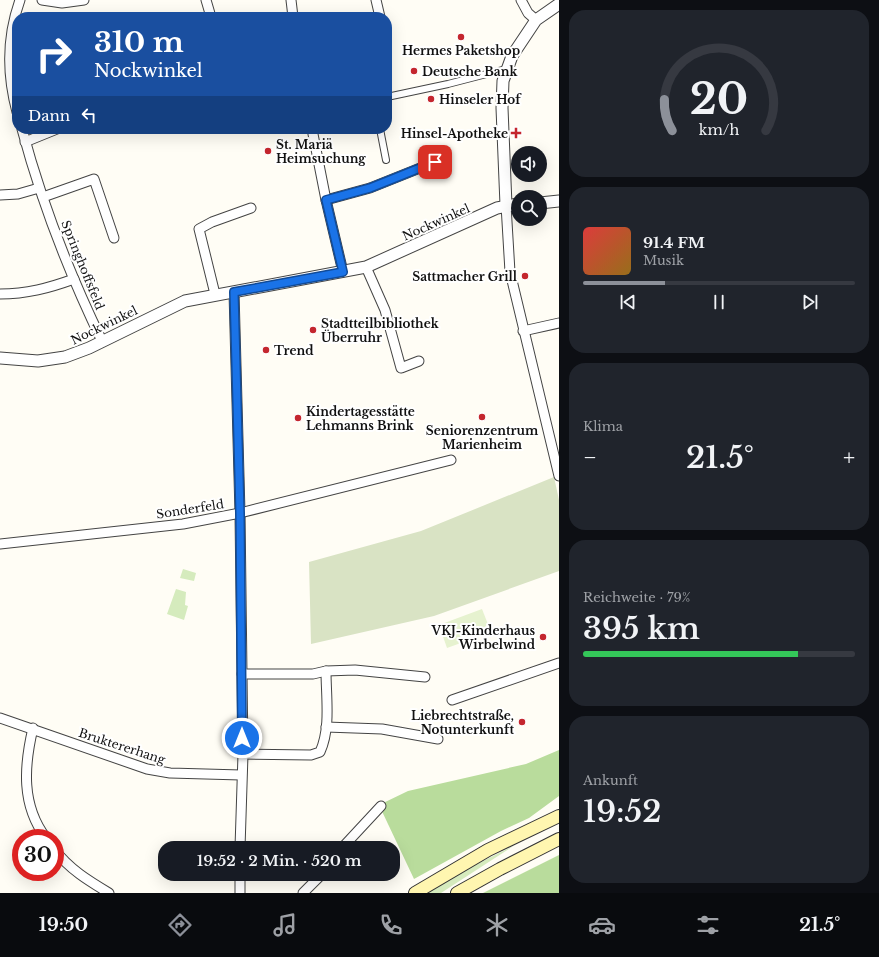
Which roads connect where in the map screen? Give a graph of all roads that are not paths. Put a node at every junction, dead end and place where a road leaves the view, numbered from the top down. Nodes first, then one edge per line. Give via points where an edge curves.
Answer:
1 (20, 0) edge
2 (42, 0) edge
3 (84, 0) edge
4 (206, 0) edge
5 (291, 0) edge
6 (376, 0) edge
7 (521, 0) edge
8 (559, 4) edge
9 (17, 12) edge
10 (210, 12) edge
11 (292, 12) edge
12 (379, 12) edge
13 (536, 20) junction
14 (12, 31) edge
15 (506, 69) junction
16 (12, 88) edge
17 (392, 96) edge
18 (23, 134) edge
19 (45, 134) edge
20 (313, 134) edge
21 (381, 134) edge
22 (25, 142) junction
23 (386, 160) dead end
24 (435, 162) dead end
25 (39, 188) junction
26 (0, 195) edge
27 (43, 197) junction
28 (326, 200) junction
29 (559, 201) edge
30 (547, 202) edge
31 (506, 205) junction
32 (511, 205) edge
33 (251, 208) dead end
34 (114, 238) dead end
35 (366, 267) junction
36 (343, 272) junction
37 (74, 279) junction
38 (234, 292) junction
39 (0, 294) edge
40 (215, 294) junction
41 (559, 323) edge
42 (523, 331) junction
43 (102, 341) junction
44 (0, 358) edge
45 (419, 361) dead end
46 (451, 460) dead end
47 (559, 476) edge
48 (240, 513) junction
49 (0, 544) edge
50 (559, 663) edge
51 (326, 671) junction
52 (242, 674) junction
53 (425, 677) dead end
54 (452, 700) dead end
55 (0, 718) edge
56 (326, 727) junction
57 (33, 728) junction
58 (438, 739) dead end
59 (242, 754) junction
60 (241, 775) junction
61 (381, 806) dead end
62 (559, 816) edge
63 (39, 829) edge
64 (559, 839) edge
65 (240, 841) edge
66 (348, 841) edge
67 (64, 861) edge
68 (240, 881) edge
69 (315, 881) edge
70 (109, 893) edge
71 (240, 893) edge
72 (303, 893) edge
73 (415, 893) edge
74 (457, 893) edge

1 - 9 street
2 - 3 street via 62,3
4 - 10 street
5 - 11 street
6 - 12 street
7 - 13 street via 528,13
8 - 13 street
13 - 15 street
14 - 16 street via 10,61
15 - 17 street
15 - 31 street via 502,103
18 - 22 street, Springhoffsfeld
19 - 22 street
20 - 28 street
21 - 23 street
22 - 25 street, Springhoffsfeld
24 - 28 street via 370,188
25 - 26 street via 18,194
25 - 27 street, Springhoffsfeld
27 - 34 street via 94,179
27 - 37 street, Springhoffsfeld
28 - 36 street
29 - 30 street
31 - 32 street, Nockwinkel
31 - 35 street, Nockwinkel
31 - 42 street via 510,272
33 - 40 street via 199,229
35 - 36 street, Nockwinkel
35 - 45 street via 385,310 401,368
36 - 38 street, Nockwinkel
37 - 39 street via 51,288 23,294
37 - 43 street, Springhoffsfeld
38 - 40 street, Nockwinkel
38 - 48 street
40 - 43 street, Nockwinkel via 185,301
41 - 42 street
42 - 47 street
43 - 44 street, Nockwinkel via 75,354 45,360
46 - 48 street, Sonderfeld
48 - 49 street, Sonderfeld via 184,524
48 - 52 street
50 - 54 street
51 - 52 street via 313,674
51 - 53 street via 355,670
51 - 56 street
52 - 59 street
55 - 57 street, Bruktererhang
56 - 58 street via 382,729
56 - 59 street via 320,752 311,755
57 - 60 street, Bruktererhang via 147,769 170,773
57 - 63 street via 26,756 26,786
59 - 60 street
60 - 65 street
61 - 66 street
62 - 73 main road via 488,850
64 - 74 main road
67 - 70 street via 82,877
68 - 71 street
69 - 72 street

